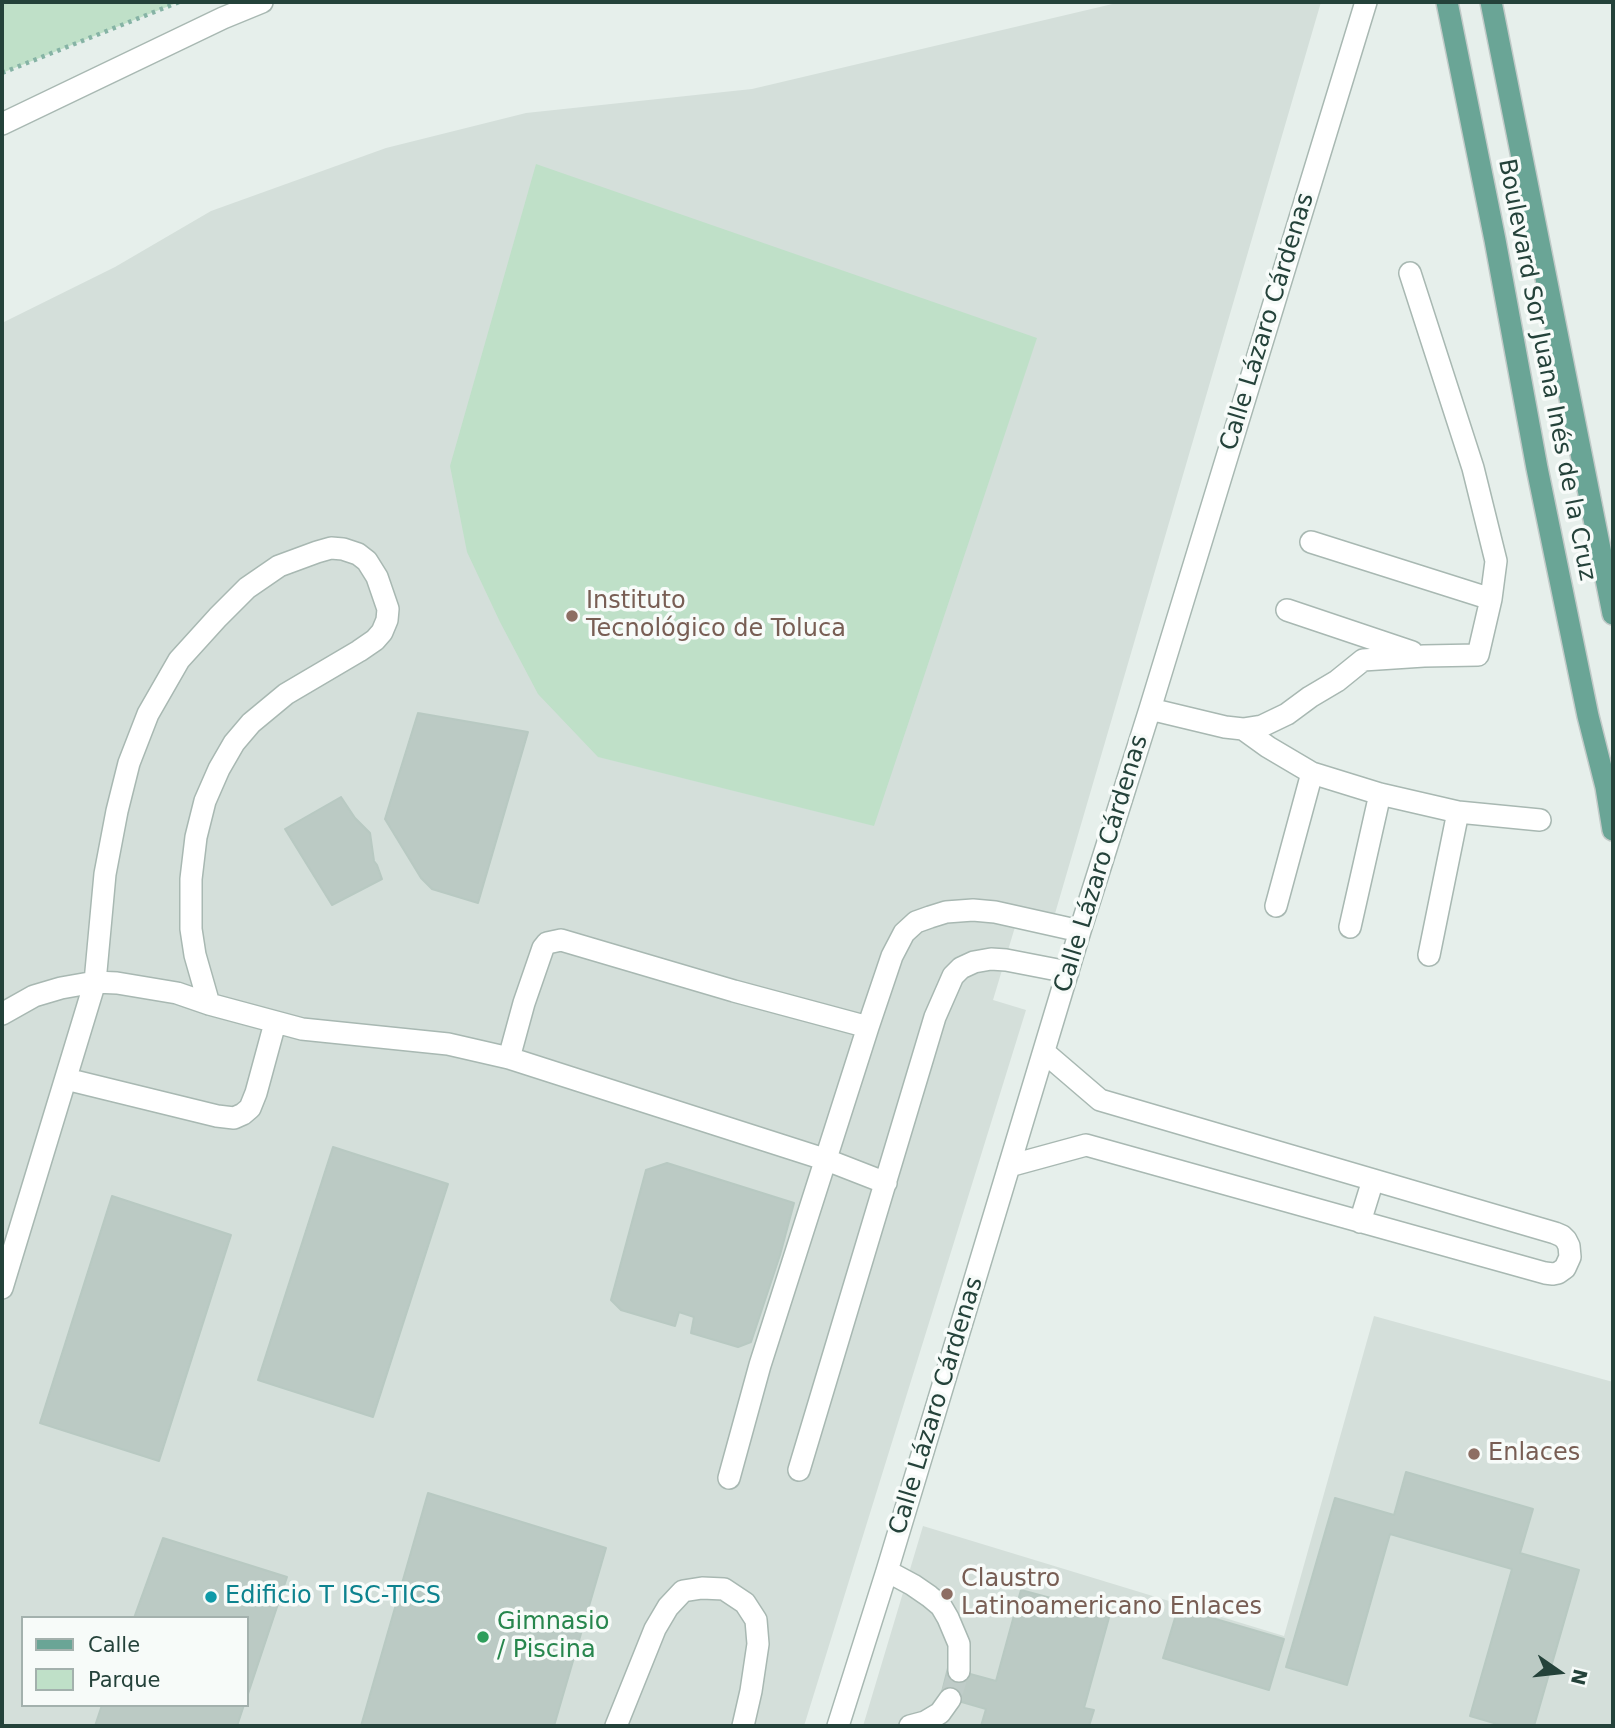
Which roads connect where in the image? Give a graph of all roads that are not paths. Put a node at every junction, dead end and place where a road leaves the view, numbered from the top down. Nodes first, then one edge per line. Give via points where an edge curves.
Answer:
1 (261, 2) edge
2 (1366, 2) edge
3 (1447, 2) edge
4 (1490, 2) edge
5 (2, 124) edge
6 (1410, 273) dead end
7 (1311, 542) dead end
8 (1491, 598) junction
9 (1287, 610) dead end
10 (1613, 614) edge
11 (1424, 656) junction
12 (1150, 709) junction
13 (1243, 729) junction
14 (1312, 773) junction
15 (1609, 786) edge
16 (1380, 794) junction
17 (1458, 812) junction
18 (1540, 820) dead end
19 (1613, 830) edge
20 (1276, 906) dead end
21 (1350, 927) dead end
22 (1080, 931) junction
23 (1429, 955) dead end
24 (1068, 972) junction
25 (95, 982) junction
26 (209, 1004) junction
27 (2, 1014) edge
28 (275, 1023) junction
29 (868, 1027) junction
30 (1044, 1052) junction
31 (509, 1058) junction
32 (66, 1079) junction
33 (827, 1160) junction
34 (1009, 1166) junction
35 (1373, 1180) junction
36 (886, 1183) junction
37 (1360, 1222) junction
38 (2, 1288) edge
39 (799, 1470) dead end
40 (729, 1478) dead end
41 (887, 1571) junction
42 (959, 1671) tunnel mouth
43 (950, 1699) tunnel mouth
44 (616, 1726) edge
45 (743, 1726) edge
46 (838, 1726) edge
47 (910, 1726) edge

1 - 5 street
2 - 12 street, Calle Lázaro Cárdenas
3 - 15 main road, Boulevard Sor Juana Inés de la Cruz via 1536,468 1588,716
4 - 10 main road, Boulevard Sor Juana Inés de la Cruz
6 - 8 street via 1473,468 1496,561
7 - 8 street
8 - 11 street via 1478,655
9 - 11 street
11 - 13 street via 1363,660 1287,714
12 - 13 street
12 - 22 street, Calle Lázaro Cárdenas
13 - 14 street
14 - 16 street
14 - 20 street
15 - 19 main road, Boulevard Sor Juana Inés de la Cruz
16 - 17 street
16 - 21 street
17 - 18 street
17 - 23 street
22 - 24 street, Calle Lázaro Cárdenas
22 - 29 street via 973,910 946,912 916,922 892,956
24 - 30 street, Calle Lázaro Cárdenas
24 - 36 street via 991,959 974,962 953,976 935,1017
25 - 26 street via 177,993
25 - 26 street via 105,874 117,811 148,714 179,660 247,588 279,566 331,548 343,549 367,561 377,577 387,620 375,640 286,694 251,723 219,769 205,801 191,880 191,929
25 - 27 street via 34,996
25 - 32 street
26 - 28 street
28 - 31 street via 448,1044
28 - 32 street via 250,1108 233,1118
29 - 31 street via 561,940 542,948
29 - 33 street
30 - 34 street, Calle Lázaro Cárdenas
30 - 35 street via 1100,1100
31 - 33 street
32 - 38 street
33 - 36 street
33 - 40 street via 760,1365
34 - 37 street via 1086,1145
34 - 41 street, Calle Lázaro Cárdenas
35 - 37 street
35 - 37 street via 1555,1233 1566,1240 1570,1257 1558,1273 1545,1273
36 - 39 street
41 - 42 street via 941,1606 959,1644
41 - 46 street, Calle Lázaro Cárdenas
43 - 47 street via 940,1713
44 - 45 street via 668,1607 683,1591 724,1588 745,1603 756,1620 758,1644

